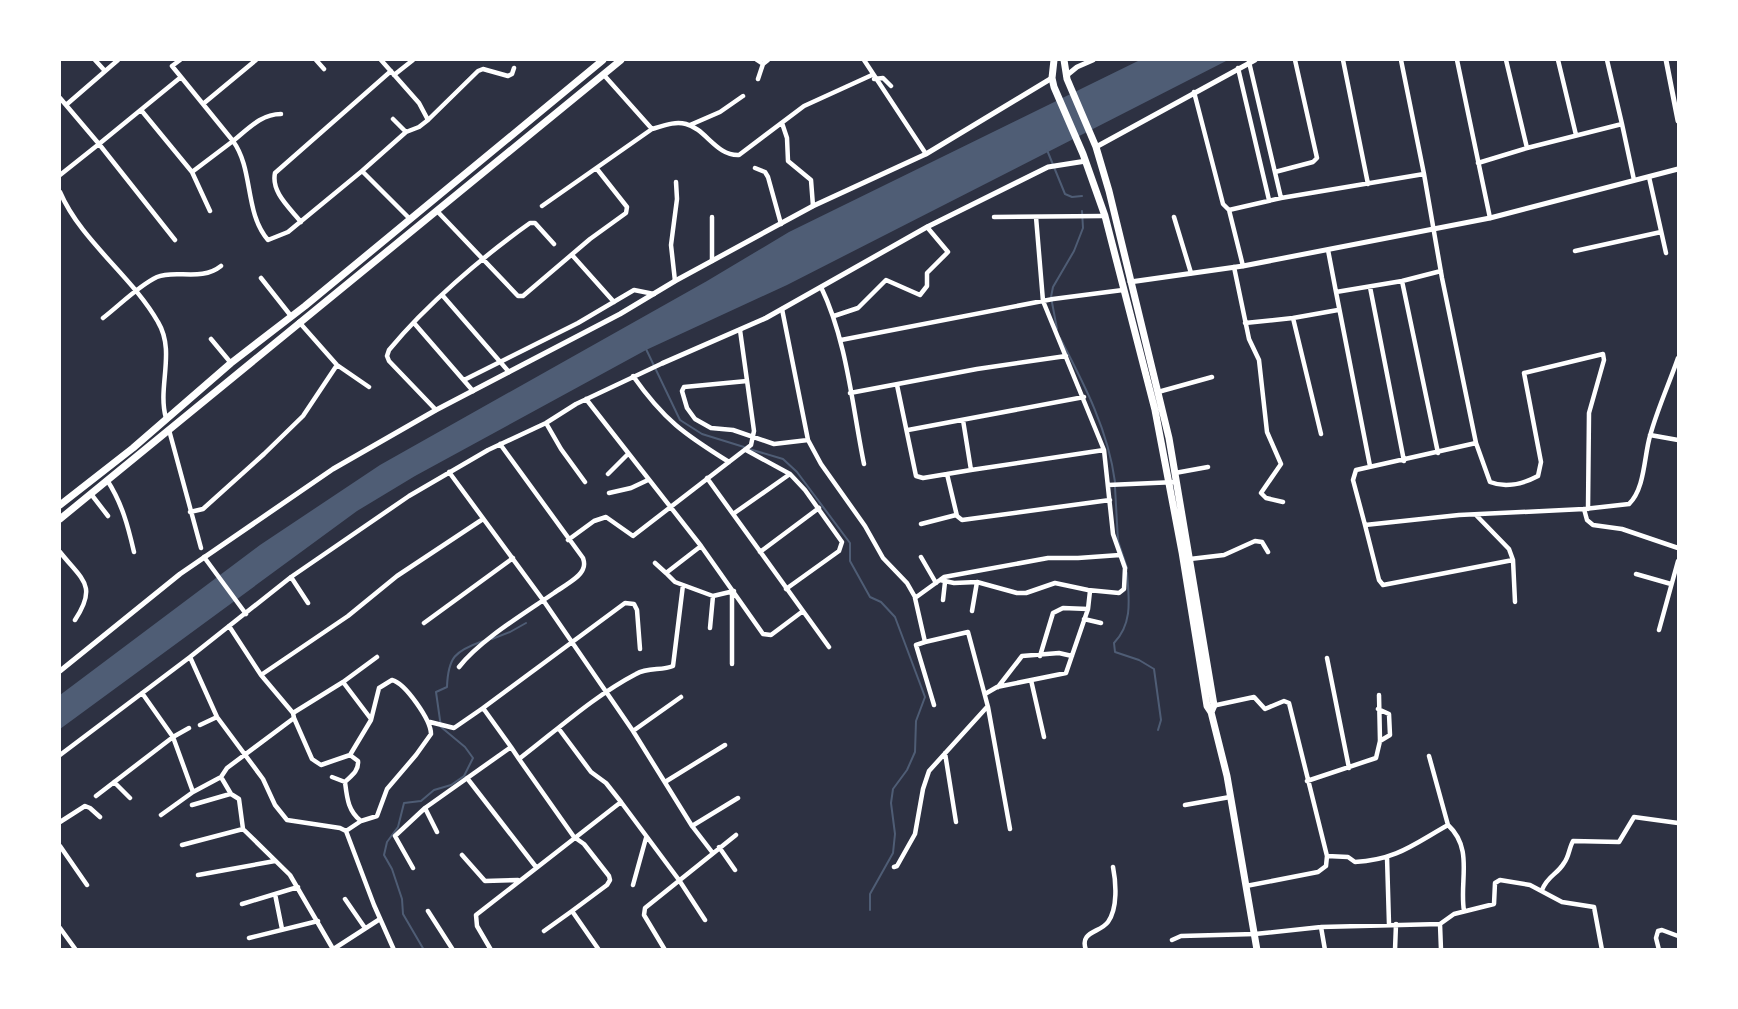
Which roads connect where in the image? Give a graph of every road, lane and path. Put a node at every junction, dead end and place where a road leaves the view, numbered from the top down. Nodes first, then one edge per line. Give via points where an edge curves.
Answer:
1 (95, 60) edge
2 (118, 60) edge
3 (167, 60) edge
4 (180, 60) edge
5 (256, 60) edge
6 (316, 60) edge
7 (382, 60) edge
8 (414, 60) edge
9 (603, 60) edge
10 (621, 60) edge
11 (757, 60) edge
12 (864, 60) edge
13 (1054, 60) edge
14 (1064, 60) edge
15 (1072, 60) edge
16 (1093, 60) edge
17 (1295, 60) edge
18 (1343, 60) edge
19 (1401, 60) edge
20 (1457, 60) edge
21 (1506, 60) edge
22 (1558, 60) edge
23 (1608, 60) edge
24 (1665, 60) edge
25 (1252, 61) edge
26 (766, 62) edge
27 (172, 66) junction
28 (1077, 67) junction
29 (514, 68) dead end
30 (1238, 68) junction
31 (324, 69) dead end
32 (105, 71) junction
33 (392, 73) junction
34 (602, 74) junction
35 (181, 77) junction
36 (873, 77) junction
37 (1052, 78) junction
38 (1067, 78) junction
39 (758, 79) dead end
40 (891, 86) dead end
41 (1194, 91) junction
42 (743, 96) dead end
43 (60, 98) edge
44 (203, 104) junction
45 (66, 105) junction
46 (141, 110) junction
47 (281, 114) dead end
48 (393, 119) dead end
49 (428, 120) junction
50 (1678, 121) edge
51 (782, 122) junction
52 (1622, 124) junction
53 (690, 125) junction
54 (652, 129) junction
55 (406, 132) junction
56 (1266, 135) junction
57 (1576, 135) junction
58 (1254, 138) junction
59 (233, 141) junction
60 (501, 143) junction
61 (99, 144) junction
62 (1095, 144) junction
63 (1527, 148) junction
64 (509, 152) junction
65 (926, 154) junction
66 (1084, 158) junction
67 (1478, 163) junction
68 (755, 168) dead end
69 (597, 169) junction
70 (1678, 169) edge
71 (362, 170) junction
72 (191, 172) junction
73 (1275, 172) junction
74 (1424, 174) junction
75 (60, 175) edge
76 (1649, 177) junction
77 (1634, 180) junction
78 (677, 182) dead end
79 (1368, 184) junction
80 (60, 192) edge
81 (1281, 198) junction
82 (1269, 200) junction
83 (542, 206) dead end
84 (813, 206) junction
85 (1229, 210) junction
86 (210, 211) dead end
87 (437, 211) junction
88 (1109, 215) junction
89 (994, 216) dead end
90 (712, 217) dead end
91 (1035, 217) junction
92 (1174, 217) dead end
93 (409, 218) junction
94 (1490, 218) junction
95 (301, 222) junction
96 (781, 224) junction
97 (927, 227) junction
98 (1434, 229) junction
99 (1661, 232) junction
100 (176, 240) dead end
101 (554, 244) dead end
102 (1328, 250) junction
103 (1576, 251) dead end
104 (1666, 253) dead end
105 (572, 255) junction
106 (482, 261) junction
107 (712, 261) junction
108 (221, 266) dead end
109 (1243, 266) junction
110 (1234, 267) junction
111 (1441, 271) junction
112 (1191, 273) junction
113 (343, 274) junction
114 (261, 278) dead end
115 (348, 281) junction
116 (675, 281) junction
117 (1402, 281) junction
118 (1130, 282) junction
119 (821, 287) junction
120 (1370, 287) junction
121 (1124, 290) junction
122 (1336, 292) junction
123 (136, 293) junction
124 (654, 294) junction
125 (443, 296) junction
126 (1045, 301) junction
127 (614, 302) junction
128 (782, 309) junction
129 (1338, 310) junction
130 (291, 316) junction
131 (834, 316) junction
132 (103, 318) dead end
133 (1293, 318) junction
134 (299, 322) junction
135 (414, 323) junction
136 (1245, 323) junction
137 (740, 330) junction
138 (211, 339) dead end
139 (841, 340) junction
140 (1143, 348) junction
141 (1066, 356) junction
142 (1678, 358) edge
143 (500, 362) junction
144 (231, 363) junction
145 (663, 363) joint
146 (337, 365) junction
147 (220, 373) junction
148 (509, 373) junction
149 (635, 375) junction
150 (1212, 377) dead end
151 (464, 380) junction
152 (226, 381) junction
153 (747, 381) junction
154 (897, 385) junction
155 (369, 387) dead end
156 (474, 392) junction
157 (1158, 392) junction
158 (850, 393) junction
159 (1084, 397) junction
160 (586, 399) junction
161 (436, 410) junction
162 (166, 419) junction
163 (962, 420) junction
164 (546, 423) junction
165 (169, 430) junction
166 (908, 430) junction
167 (1321, 435) dead end
168 (1650, 435) junction
169 (754, 436) junction
170 (808, 440) junction
171 (1678, 440) edge
172 (1476, 443) junction
173 (500, 444) junction
174 (748, 448) junction
175 (1104, 450) junction
176 (1438, 453) junction
177 (628, 454) junction
178 (1404, 461) junction
179 (729, 462) junction
180 (864, 464) dead end
181 (1370, 466) junction
182 (1208, 467) dead end
183 (971, 470) junction
184 (449, 472) junction
185 (1175, 472) junction
186 (608, 474) dead end
187 (790, 474) junction
188 (947, 474) junction
189 (707, 478) junction
190 (107, 480) junction
191 (648, 480) junction
192 (585, 482) dead end
193 (1173, 482) junction
194 (1113, 484) junction
195 (90, 493) junction
196 (609, 493) dead end
197 (1110, 500) junction
198 (1283, 502) dead end
199 (60, 505) edge
200 (671, 508) junction
201 (819, 508) junction
202 (1586, 509) junction
203 (190, 512) junction
204 (733, 514) junction
205 (1475, 514) junction
206 (956, 515) junction
207 (108, 516) dead end
208 (60, 519) edge
209 (483, 519) junction
210 (921, 524) dead end
211 (1365, 525) junction
212 (568, 540) junction
213 (701, 547) junction
214 (201, 548) dead end
215 (1678, 548) edge
216 (60, 552) edge
217 (134, 552) dead end
218 (760, 552) junction
219 (1268, 552) dead end
220 (1120, 555) junction
221 (204, 557) junction
222 (921, 557) dead end
223 (513, 558) junction
224 (1190, 559) junction
225 (1513, 560) junction
226 (1678, 561) edge
227 (655, 563) dead end
228 (666, 573) junction
229 (1636, 573) dead end
230 (292, 577) junction
231 (940, 581) junction
232 (978, 582) junction
233 (683, 584) junction
234 (1671, 584) junction
235 (786, 589) junction
236 (1090, 591) junction
237 (733, 592) junction
238 (713, 596) junction
239 (915, 598) junction
240 (543, 600) junction
241 (943, 600) dead end
242 (1515, 602) dead end
243 (308, 603) dead end
244 (1088, 609) junction
245 (803, 611) junction
246 (972, 611) dead end
247 (246, 614) junction
248 (1084, 619) junction
249 (75, 620) dead end
250 (424, 623) dead end
251 (1101, 623) dead end
252 (229, 626) junction
253 (710, 628) dead end
254 (1659, 630) dead end
255 (1198, 634) junction
256 (571, 641) junction
257 (925, 642) junction
258 (829, 647) dead end
259 (640, 649) dead end
260 (1040, 656) junction
261 (1072, 656) junction
262 (190, 657) junction
263 (377, 657) dead end
264 (1328, 658) dead end
265 (732, 664) dead end
266 (459, 667) dead end
267 (60, 671) edge
268 (261, 675) junction
269 (1031, 680) junction
270 (343, 682) junction
271 (997, 687) junction
272 (605, 692) junction
273 (142, 693) junction
274 (985, 695) junction
275 (1379, 695) dead end
276 (681, 697) dead end
277 (934, 705) dead end
278 (988, 706) junction
279 (483, 708) junction
280 (1211, 708) junction
281 (1378, 709) junction
282 (294, 715) junction
283 (217, 716) junction
284 (371, 720) junction
285 (431, 723) junction
286 (200, 726) dead end
287 (189, 728) dead end
288 (559, 729) junction
289 (633, 731) junction
290 (173, 737) junction
291 (1044, 737) dead end
292 (1380, 741) junction
293 (725, 745) dead end
294 (511, 747) junction
295 (944, 752) junction
296 (244, 754) junction
297 (60, 755) edge
298 (350, 755) junction
299 (1429, 756) dead end
300 (519, 759) junction
301 (1349, 768) junction
302 (220, 777) junction
303 (332, 777) dead end
304 (467, 778) junction
305 (1307, 781) junction
306 (114, 782) junction
307 (345, 782) junction
308 (664, 782) junction
309 (193, 792) junction
310 (231, 794) junction
311 (96, 796) dead end
312 (1230, 797) junction
313 (130, 798) dead end
314 (738, 798) dead end
315 (621, 802) junction
316 (192, 804) dead end
317 (1185, 804) dead end
318 (425, 808) junction
319 (161, 815) dead end
320 (100, 817) dead end
321 (361, 821) junction
322 (60, 822) edge
323 (956, 822) dead end
324 (1678, 822) edge
325 (692, 825) junction
326 (1448, 825) junction
327 (1010, 829) dead end
328 (243, 830) junction
329 (346, 831) junction
330 (438, 832) dead end
331 (736, 835) dead end
332 (574, 837) junction
333 (647, 837) junction
334 (182, 845) dead end
335 (60, 846) edge
336 (719, 847) junction
337 (712, 852) junction
338 (463, 855) dead end
339 (1327, 856) junction
340 (1387, 857) junction
341 (276, 861) junction
342 (413, 867) dead end
343 (536, 867) junction
344 (894, 867) dead end
345 (1113, 867) dead end
346 (735, 870) dead end
347 (198, 875) dead end
348 (519, 880) junction
349 (678, 880) junction
350 (87, 885) dead end
351 (633, 885) dead end
352 (1245, 886) junction
353 (298, 887) junction
354 (1542, 890) junction
355 (275, 894) junction
356 (345, 899) dead end
357 (242, 904) dead end
358 (428, 911) dead end
359 (572, 911) junction
360 (1464, 911) junction
361 (380, 919) junction
362 (705, 920) dead end
363 (318, 921) junction
364 (1389, 924) junction
365 (1396, 924) junction
366 (1440, 924) junction
367 (1321, 927) junction
368 (60, 928) edge
369 (365, 928) junction
370 (282, 929) junction
371 (544, 931) dead end
372 (1255, 934) junction
373 (1678, 936) edge
374 (248, 938) dead end
375 (1172, 940) dead end
376 (333, 949) edge
377 (76, 950) edge
378 (394, 950) edge
379 (453, 950) edge
380 (491, 950) edge
381 (598, 950) edge
382 (664, 950) edge
383 (1086, 950) edge
384 (1257, 950) edge
385 (1325, 950) edge
386 (1395, 950) edge
387 (1441, 950) edge
388 (1602, 950) edge
389 (1659, 950) edge

1 - 32 street
2 - 32 street
3 - 27 street
4 - 27 street
5 - 44 street
6 - 31 street
7 - 33 street
8 - 33 street
9 - 60 main road
10 - 34 main road
11 - 26 street
12 - 36 street
13 - 37 main road
14 - 38 main road
15 - 28 street
16 - 28 street
17 - 73 street via 1317,158
18 - 79 street
19 - 74 street
20 - 67 street
21 - 63 street
22 - 57 street
23 - 52 street
24 - 50 street
25 - 30 street
25 - 56 street
26 - 39 street
27 - 35 street
28 - 38 street
29 - 49 street via 508,76 478,71
30 - 41 street
30 - 58 street
32 - 45 street
33 - 49 street
33 - 95 street via 275,173 275,189
34 - 54 street
34 - 64 main road
35 - 44 street
35 - 46 street
36 - 40 street via 883,78
36 - 51 street via 815,100
36 - 65 street
37 - 65 street
37 - 66 main road
38 - 62 main road
41 - 62 street
41 - 85 street via 1223,204
42 - 53 street
43 - 45 street
44 - 59 street
45 - 61 street
46 - 61 street
46 - 72 street
47 - 59 street via 263,117
48 - 55 street
49 - 55 street
51 - 53 street via 735,156
51 - 84 street via 788,161 811,180
52 - 57 street
52 - 77 street
53 - 54 street
54 - 69 street
55 - 71 street
56 - 58 street
56 - 73 street
57 - 63 street
58 - 82 street
59 - 72 street
59 - 95 street via 246,163 251,201 265,238 272,240
60 - 64 main road
60 - 93 main road
61 - 75 street
61 - 100 street
62 - 88 main road
63 - 67 street
64 - 87 main road
65 - 84 street
66 - 88 main road
66 - 97 street via 1048,167
67 - 94 street
68 - 96 street via 768,177
69 - 83 street
69 - 105 street via 627,211
70 - 76 street
71 - 93 street
71 - 95 street
72 - 86 street
73 - 81 street
74 - 79 street
74 - 98 street
76 - 77 street
76 - 99 street
77 - 94 street
78 - 116 street via 671,245
79 - 81 street
80 - 123 street via 77,221
81 - 82 street
82 - 85 street
84 - 96 street
85 - 109 street
87 - 106 street
87 - 115 main road
88 - 91 street
88 - 118 main road
88 - 121 main road
89 - 91 street
90 - 107 street
91 - 126 street
92 - 112 street
93 - 113 main road
94 - 98 street
96 - 107 street
97 - 119 street
97 - 131 street via 948,251 927,273 920,295 886,280 858,308
98 - 102 street
98 - 111 street
99 - 103 street
99 - 104 street
101 - 106 street via 532,222
102 - 109 street
102 - 122 street
105 - 106 street via 521,297
105 - 127 street
106 - 125 street
107 - 116 street
108 - 123 street via 214,272 159,276
109 - 110 street
110 - 112 street
110 - 136 street
111 - 117 street
111 - 172 street
112 - 118 street
113 - 115 main road
113 - 130 main road
114 - 130 street
115 - 134 main road
116 - 124 street
117 - 120 street
117 - 176 street
118 - 140 main road
119 - 128 street
119 - 131 street
120 - 122 street
120 - 178 street
121 - 126 street
121 - 140 main road
122 - 129 street
123 - 132 street
123 - 162 street via 159,322 164,337
124 - 127 street via 634,290
124 - 148 street
125 - 135 street
125 - 143 street
126 - 139 street
126 - 141 street
127 - 143 street
128 - 137 street
128 - 170 street
129 - 133 street
129 - 181 street
130 - 144 main road
131 - 139 street
133 - 136 street
133 - 167 street
134 - 146 street
134 - 152 main road
135 - 151 street
135 - 161 street via 387,356
136 - 198 street via 1259,360 1268,432 1280,464 1261,493
137 - 145 street
137 - 153 street
138 - 144 street
139 - 158 street
140 - 157 main road
140 - 193 main road
141 - 154 street
141 - 159 street
142 - 168 street
143 - 148 street
143 - 151 street
144 - 147 main road
145 - 149 street
146 - 155 street
146 - 203 street via 303,416 206,506
147 - 152 main road
147 - 162 main road
148 - 156 street
149 - 160 street
149 - 179 street via 652,403 673,424
150 - 157 street
151 - 156 street
152 - 165 main road
153 - 169 street
153 - 169 street via 696,385 682,391 695,419 711,428
154 - 158 street
154 - 166 street
156 - 161 street
157 - 185 main road
158 - 180 street
159 - 163 street
159 - 175 street
160 - 164 street
160 - 177 street
161 - 221 street via 332,469
162 - 199 main road
163 - 166 street
163 - 183 street
164 - 173 street
164 - 192 street
165 - 190 main road
165 - 203 street
166 - 188 street via 916,476
168 - 171 street
168 - 202 street via 1631,503
169 - 170 street via 776,444
169 - 174 street
170 - 239 street
172 - 176 street
172 - 202 street via 1490,482 1512,485 1538,477 1541,462 1524,373 1603,354 1589,413
173 - 184 street
173 - 212 street
174 - 179 street
174 - 187 street
175 - 183 street
175 - 194 street
176 - 178 street
177 - 186 street
177 - 191 street
178 - 181 street
179 - 189 street
181 - 211 street via 1359,468 1353,477
182 - 185 street
183 - 188 street
184 - 209 street
184 - 230 street
185 - 193 main road
187 - 201 street
187 - 204 street
188 - 206 street
189 - 200 street
189 - 204 street
190 - 195 main road
190 - 217 street via 121,504
191 - 196 street
191 - 200 street
193 - 194 street
193 - 224 main road
193 - 255 main road
194 - 197 street
195 - 207 street
195 - 208 main road
197 - 206 street via 966,521
197 - 220 street
200 - 212 street via 633,536 600,517
200 - 213 street
201 - 218 street
201 - 235 street via 842,546
202 - 205 street
202 - 215 street via 1593,525 1622,529
203 - 214 street
204 - 218 street
205 - 211 street
205 - 225 street via 1505,543
206 - 210 street
209 - 223 street
209 - 268 street
211 - 225 street via 1383,585
212 - 240 street via 583,558 583,570
213 - 228 street
213 - 237 street
216 - 249 street via 85,582 88,596
218 - 235 street
219 - 224 street via 1262,542 1255,541 1228,554
220 - 231 street via 1043,559
220 - 236 street via 1125,568 1123,590
221 - 247 street
221 - 267 street
222 - 231 street
223 - 240 street
223 - 250 street
224 - 255 main road
225 - 242 street
226 - 234 street
227 - 228 street
228 - 233 street
229 - 234 street
230 - 243 street
230 - 247 street
231 - 232 street
231 - 239 street
231 - 241 street
232 - 236 street via 1017,593 1055,583
232 - 246 street
233 - 238 street
233 - 272 street via 673,666 639,672
234 - 254 street
235 - 245 street
236 - 244 street
237 - 238 street
237 - 245 street via 766,635
237 - 265 street
238 - 253 street
239 - 257 street
240 - 256 street
240 - 266 street
244 - 248 street
244 - 260 street via 1063,608 1053,613
245 - 258 street
247 - 252 street
248 - 251 street
248 - 261 street
252 - 262 street
252 - 268 street
255 - 280 main road
256 - 259 street via 630,602 637,610
256 - 272 street
256 - 279 street
257 - 274 street via 968,632
257 - 277 street via 916,645
260 - 261 street
260 - 271 street via 1023,656
261 - 269 street via 1066,673
262 - 273 street
262 - 283 street
263 - 270 street
264 - 301 street
268 - 282 street
269 - 271 street
269 - 291 street
270 - 282 street
270 - 284 street
271 - 274 street
272 - 288 street
272 - 289 street
273 - 290 street
273 - 297 street
274 - 278 street
275 - 281 street
276 - 289 street
278 - 295 street
278 - 327 street
279 - 285 street via 454,728
279 - 294 street
280 - 305 street via 1251,698 1265,709 1289,703
280 - 312 main road
281 - 292 street
281 - 292 street via 1389,714 1390,720 1390,735
282 - 296 street
282 - 298 street via 317,764
283 - 286 street
283 - 296 street
284 - 285 street via 376,693 391,680 402,685
284 - 298 street
285 - 321 street via 431,734 387,789 379,813
287 - 290 street
288 - 300 street
288 - 315 street
289 - 308 street
290 - 306 street
290 - 309 street
292 - 301 street via 1376,758
293 - 308 street
294 - 300 street
294 - 304 street
295 - 323 street
295 - 344 street via 927,776 915,834
296 - 302 street
296 - 329 street via 286,820
298 - 307 street via 359,765
299 - 326 street
300 - 332 street
301 - 305 street
302 - 309 street
302 - 310 street
303 - 307 street
304 - 318 street
304 - 343 street
305 - 339 street
306 - 311 street
306 - 313 street
307 - 321 street via 351,812
308 - 325 street
309 - 319 street
310 - 316 street
310 - 328 street via 239,799
312 - 317 street
312 - 352 main road
314 - 325 street
315 - 332 street
315 - 333 street
318 - 330 street
318 - 342 street via 395,836
320 - 322 street via 85,806
321 - 329 street
324 - 354 street via 1634,817 1619,842 1576,839 1563,865 1550,875
325 - 337 street
326 - 340 street via 1406,851
326 - 360 street via 1463,850
328 - 334 street
328 - 341 street
329 - 361 street
331 - 336 street
332 - 343 street
332 - 359 street via 610,880
333 - 349 street
333 - 351 street
335 - 350 street
336 - 337 street
336 - 346 street
337 - 349 street
338 - 348 street via 485,881
339 - 340 street via 1355,862
339 - 352 street via 1326,866 1318,872
340 - 364 street
341 - 347 street
341 - 353 street
343 - 348 street
345 - 383 street via 1110,919 1087,936
348 - 380 street via 475,917
349 - 362 street
349 - 382 street via 645,910
352 - 372 main road
353 - 355 street
353 - 363 street
354 - 360 street via 1500,880 1495,883 1494,904
354 - 388 street via 1562,902 1594,907
355 - 357 street
355 - 370 street
356 - 369 street
358 - 379 street
359 - 371 street
359 - 381 street
360 - 366 street
361 - 369 street
361 - 378 street
363 - 370 street
363 - 376 street
364 - 365 street
364 - 367 street
365 - 366 street
365 - 386 street
366 - 387 street
367 - 372 street
367 - 385 street
368 - 377 street
369 - 376 street
370 - 374 street
372 - 375 street
372 - 384 main road
373 - 389 street via 1658,931

